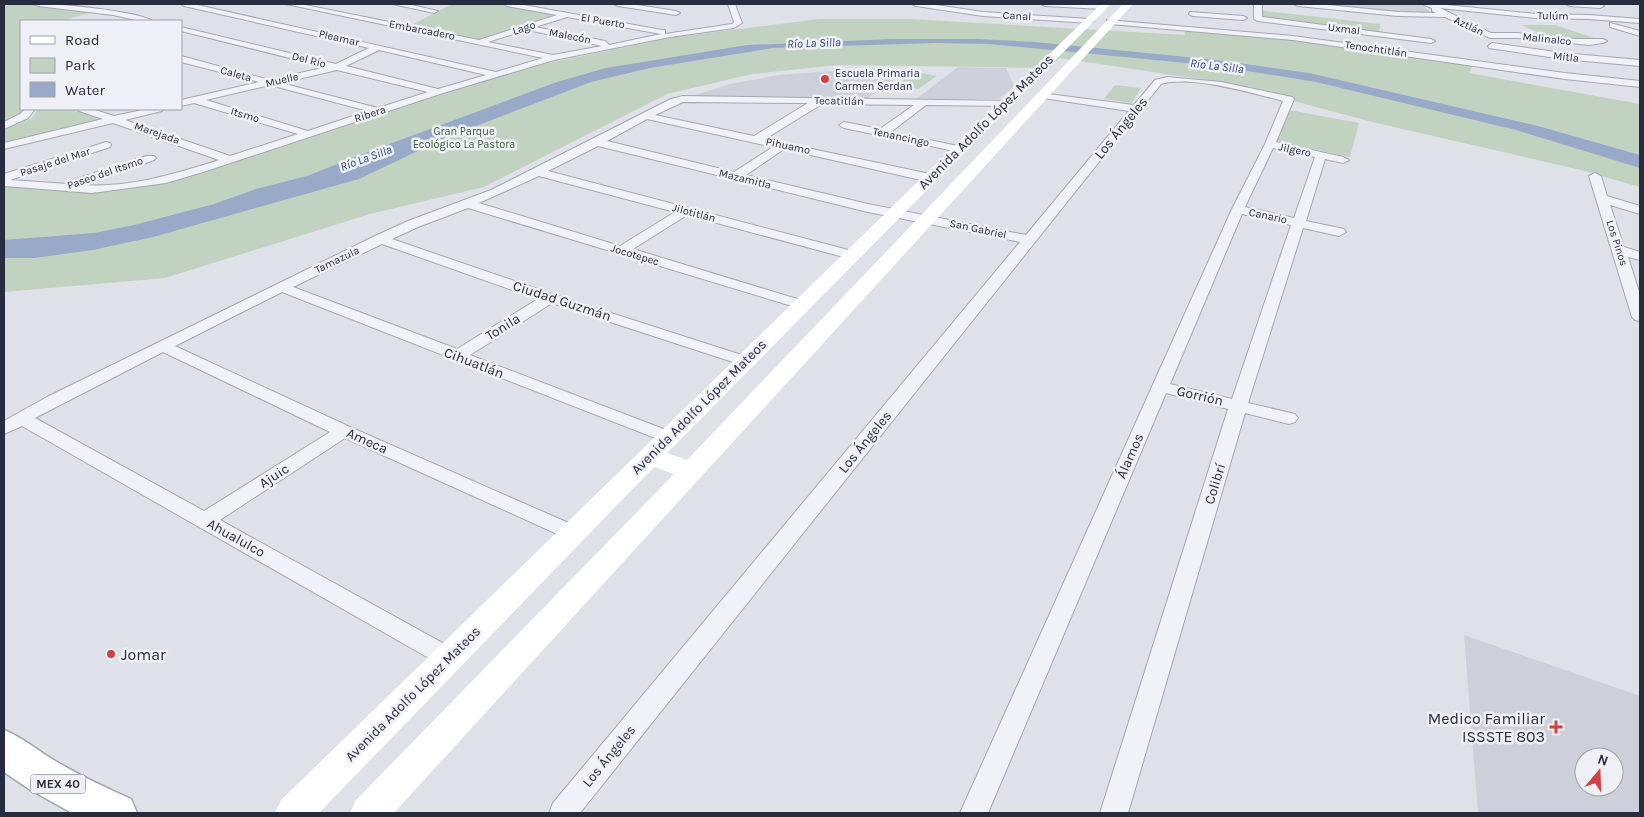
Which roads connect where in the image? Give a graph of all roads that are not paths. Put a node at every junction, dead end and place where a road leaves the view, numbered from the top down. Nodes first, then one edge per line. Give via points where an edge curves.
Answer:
1 (38, 4) edge
2 (184, 4) edge
3 (290, 4) edge
4 (397, 4) edge
5 (507, 4) edge
6 (618, 4) edge
7 (676, 4) edge
8 (732, 4) edge
9 (916, 4) edge
10 (1045, 4) edge
11 (1128, 4) edge
12 (1201, 4) edge
13 (1258, 4) edge
14 (1298, 4) edge
15 (1428, 4) edge
16 (1104, 5) edge
17 (1564, 5) edge
18 (113, 6) dead end
19 (1605, 6) dead end
20 (955, 7) edge
21 (1024, 8) dead end
22 (95, 11) junction
23 (434, 11) dead end
24 (567, 14) junction
25 (1194, 14) junction
26 (1398, 14) junction
27 (1444, 15) junction
28 (1018, 16) junction
29 (1536, 16) junction
30 (1589, 17) junction
31 (69, 18) dead end
32 (1243, 18) dead end
33 (144, 20) edge
34 (1640, 21) edge
35 (1088, 22) junction
36 (679, 23) junction
37 (1414, 23) dead end
38 (1109, 24) junction
39 (1555, 25) dead end
40 (526, 28) junction
41 (1184, 28) junction
42 (182, 29) edge
43 (1582, 34) dead end
44 (1640, 34) edge
45 (670, 35) junction
46 (1490, 36) junction
47 (480, 42) junction
48 (613, 45) junction
49 (1492, 46) junction
50 (379, 47) junction
51 (1422, 55) junction
52 (553, 58) junction
53 (182, 59) edge
54 (1491, 60) dead end
55 (1640, 63) edge
56 (337, 67) junction
57 (494, 74) junction
58 (1040, 78) junction
59 (1172, 78) joint
60 (271, 83) junction
61 (1640, 84) edge
62 (437, 92) junction
63 (182, 96) edge
64 (196, 100) junction
65 (1008, 100) junction
66 (674, 101) joint
67 (819, 101) junction
68 (924, 102) junction
69 (182, 103) edge
70 (29, 110) edge
71 (86, 110) edge
72 (154, 110) edge
73 (1137, 110) junction
74 (378, 111) junction
75 (646, 116) junction
76 (114, 119) junction
77 (844, 125) dead end
78 (4, 126) edge
79 (882, 133) junction
80 (308, 134) junction
81 (756, 140) junction
82 (596, 142) junction
83 (1270, 144) junction
84 (106, 145) dead end
85 (4, 146) edge
86 (783, 146) junction
87 (958, 149) junction
88 (1321, 156) junction
89 (150, 158) dead end
90 (230, 160) junction
91 (1343, 160) dead end
92 (538, 172) junction
93 (736, 176) junction
94 (1595, 176) dead end
95 (4, 178) edge
96 (930, 178) junction
97 (4, 183) edge
98 (61, 188) junction
99 (1602, 198) junction
100 (469, 204) junction
101 (1238, 209) junction
102 (686, 210) junction
103 (1640, 210) edge
104 (895, 213) junction
105 (927, 218) junction
106 (1298, 222) junction
107 (1339, 232) dead end
108 (380, 239) junction
109 (1029, 240) junction
110 (1619, 250) junction
111 (621, 251) junction
112 (851, 255) junction
113 (1640, 256) edge
114 (281, 287) junction
115 (550, 298) junction
116 (802, 305) junction
117 (1640, 315) edge
118 (162, 346) junction
119 (457, 356) junction
120 (745, 361) junction
121 (1161, 387) junction
122 (1238, 406) junction
123 (22, 418) junction
124 (1289, 418) dead end
125 (4, 428) edge
126 (344, 431) junction
127 (668, 437) junction
128 (650, 456) junction
129 (692, 471) junction
130 (204, 521) junction
131 (573, 533) junction
132 (449, 658) junction
133 (4, 748) edge
134 (116, 813) edge
135 (294, 813) edge
136 (369, 813) edge
137 (563, 813) edge
138 (974, 813) edge
139 (1114, 813) edge

1 - 22 street
2 - 50 street, Pleamar
3 - 47 street, Embarcadero
4 - 23 street
5 - 24 street, El Puerto
6 - 36 street
7 - 36 street
8 - 36 street, Ribera via 737,25
9 - 20 street, Canal
10 - 16 street
11 - 38 main road, Avenida Adolfo López Mateos
12 - 25 street
13 - 51 street, Uxmal via 1258,19 1430,37
14 - 26 street
15 - 27 street, Aztlán
15 - 29 street, Tulúm
16 - 35 main road, Avenida Adolfo López Mateos
17 - 19 street
17 - 30 street
18 - 22 street
20 - 28 street, Canal via 983,14
21 - 28 street
22 - 31 street
22 - 33 street
24 - 40 street, Lago
24 - 45 street, El Puerto
25 - 32 street
25 - 41 street
26 - 27 street
26 - 37 street
27 - 46 street, Aztlán
28 - 35 street, Canal
29 - 30 street, Tulúm
29 - 39 street
30 - 34 street
30 - 44 street
35 - 58 main road, Avenida Adolfo López Mateos
36 - 45 street, Ribera
38 - 41 street, Tenochtitlán
38 - 58 main road, Avenida Adolfo López Mateos via 1064,71
40 - 47 street, Lago
40 - 48 street, Malecón
41 - 51 street, Tenochtitlán
42 - 56 street, Del Río
43 - 46 street, Malinalco via 1603,41 1583,43
45 - 48 street, Ribera
46 - 49 street, Aztlán
47 - 52 street, Embarcadero
48 - 52 street, Ribera
49 - 54 street, Aztlán
49 - 55 street, Mitla
50 - 56 street, Muelle
50 - 57 street, Pleamar
51 - 61 street, Tenochtitlán
52 - 57 street, Ribera
53 - 60 street, Caleta
56 - 60 street, Muelle
56 - 62 street, Del Río
57 - 62 street, Ribera
58 - 65 main road, Avenida Adolfo López Mateos
58 - 73 street
58 - 105 main road, Avenida Adolfo López Mateos
59 - 73 street, Los Ángeles via 1160,81
59 - 83 street, Álamos via 1234,87 1289,100
60 - 64 street, Muelle
60 - 74 street, Caleta
62 - 74 street, Ribera
63 - 64 street, Itsmo
64 - 69 street, Muelle
64 - 80 street, Itsmo
65 - 68 street, Tecatitlán
65 - 87 main road, Avenida Adolfo López Mateos
66 - 67 street, Tecatitlán
66 - 75 street, Tamazula
67 - 68 street, Tecatitlán
67 - 81 street
68 - 79 street
70 - 78 street
71 - 76 street, Marejada
72 - 76 street
73 - 109 street, Los Ángeles
74 - 80 street, Ribera
75 - 81 street, Pihuamo
75 - 82 street, Tamazula
76 - 85 street
76 - 90 street, Marejada
77 - 79 street, Tenancingo
79 - 87 street, Tenancingo
80 - 90 street, Ribera
81 - 86 street, Pihuamo
82 - 92 street, Tamazula
82 - 93 street, Mazamitla
83 - 88 street, Jilgero
83 - 101 street, Álamos
84 - 95 street, Pasaje del Mar
86 - 93 street
86 - 96 street, Pihuamo
87 - 96 main road, Avenida Adolfo López Mateos
88 - 91 street, Jilgero
88 - 106 street, Colibrí
89 - 98 street, Paseo del Itsmo
90 - 98 street, Ribera via 140,184
92 - 100 street, Tamazula
92 - 102 street, Jilotitlán
93 - 104 street, Mazamitla
94 - 99 street, Los Pinos
96 - 104 main road, Avenida Adolfo López Mateos
97 - 98 street, Ribera
99 - 103 street, Los Pinos
99 - 110 street, Los Pinos
100 - 108 street, Tamazula
100 - 111 street, Jocotepec
101 - 106 street, Canario
101 - 121 street, Álamos
102 - 111 street
102 - 112 street, Jilotitlán
104 - 105 street, Mazamitla
104 - 112 main road, Avenida Adolfo López Mateos
105 - 109 street, San Gabriel
105 - 129 main road, Avenida Adolfo López Mateos
106 - 107 street, Canario
106 - 122 street, Colibrí
108 - 114 street, Tamazula
108 - 115 street, Ciudad Guzmán
109 - 137 street, Los Ángeles
110 - 113 street
110 - 117 street, Los Pinos
111 - 116 street, Jocotepec
112 - 116 main road, Avenida Adolfo López Mateos
114 - 118 street, Tamazula
114 - 119 street, Cihuatlán
115 - 119 street, Tonila
115 - 120 street, Ciudad Guzmán
116 - 120 main road, Avenida Adolfo López Mateos
118 - 123 street, Tamazula
118 - 126 street, Ameca
119 - 127 street, Cihuatlán
120 - 127 main road, Avenida Adolfo López Mateos
121 - 122 street, Gorrión
121 - 138 street, Álamos
122 - 124 street, Gorrión
122 - 139 street, Colibrí
123 - 125 street, Tamazula
123 - 130 street, Ahualulco
126 - 130 street, Ajuic
126 - 131 street, Ameca
127 - 128 main road, Avenida Adolfo López Mateos
128 - 129 main road
128 - 131 main road, Avenida Adolfo López Mateos
129 - 136 main road, Avenida Adolfo López Mateos
130 - 132 street, Ahualulco
131 - 132 main road, Avenida Adolfo López Mateos
132 - 135 main road, Avenida Adolfo López Mateos
133 - 134 main road, MEX 40 via 71,792

